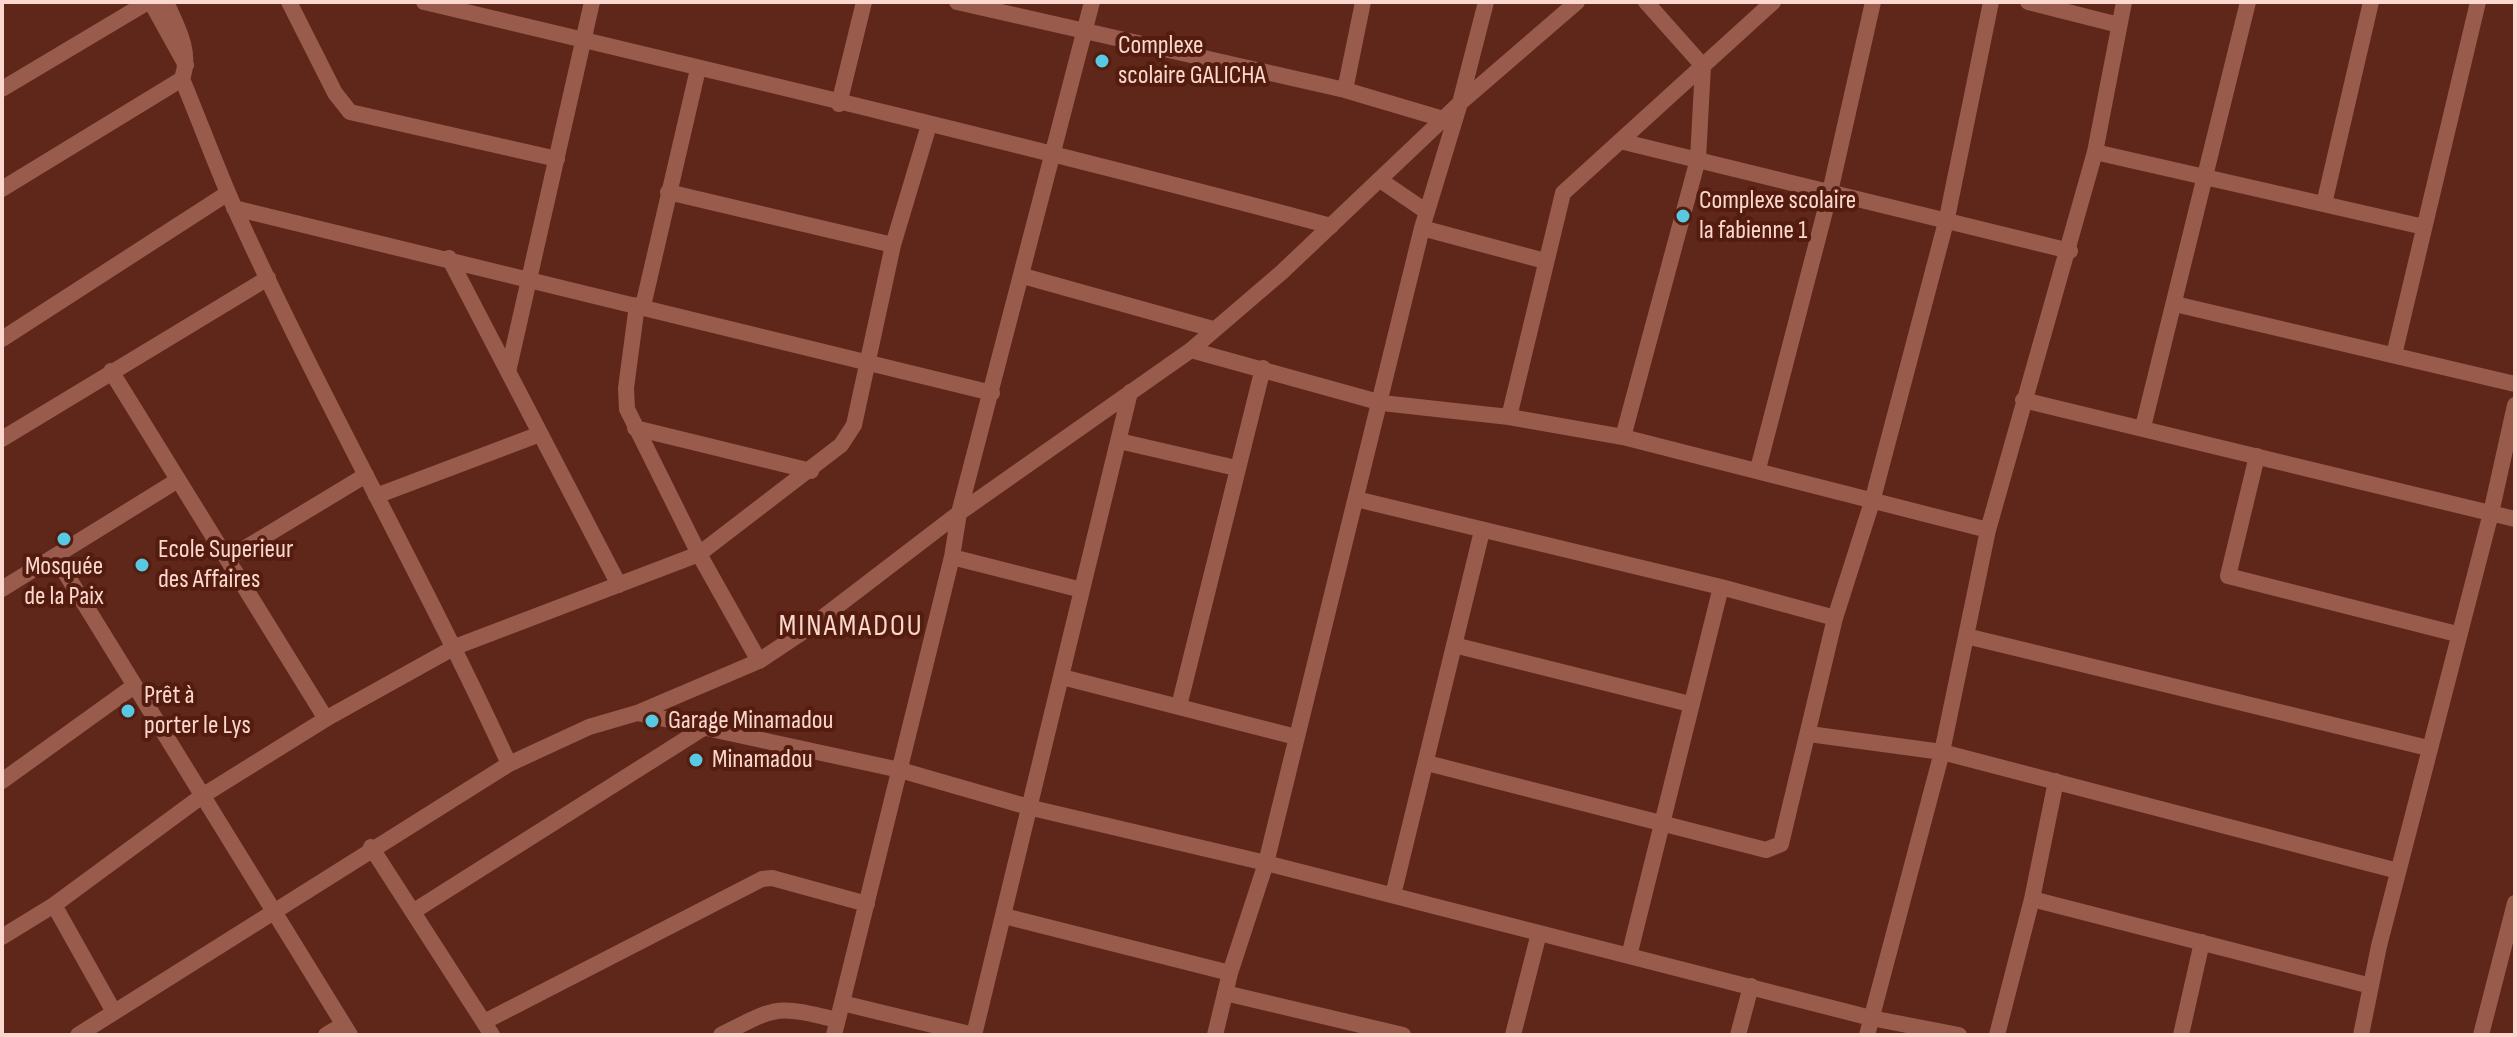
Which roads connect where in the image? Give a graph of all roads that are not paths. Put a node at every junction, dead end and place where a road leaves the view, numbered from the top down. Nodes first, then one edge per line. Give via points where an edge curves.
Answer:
1 (149, 2) edge
2 (166, 2) edge
3 (289, 2) edge
4 (424, 2) edge
5 (592, 2) edge
6 (864, 2) edge
7 (957, 2) edge
8 (1092, 2) edge
9 (1363, 2) edge
10 (1486, 2) edge
11 (1577, 2) edge
12 (1646, 2) edge
13 (1773, 2) edge
14 (1873, 2) edge
15 (1991, 2) edge
16 (2028, 2) edge
17 (2124, 2) edge
18 (2248, 2) edge
19 (2371, 2) edge
20 (2478, 2) edge
21 (460, 6) edge
22 (2119, 25) junction
23 (1085, 33) junction
24 (582, 42) junction
25 (1703, 66) junction
26 (698, 69) junction
27 (184, 73) junction
28 (2, 89) edge
29 (1345, 90) junction
30 (1460, 103) junction
31 (839, 104) junction
32 (1443, 119) junction
33 (929, 125) junction
34 (1620, 141) junction
35 (1053, 152) junction
36 (2095, 152) junction
37 (557, 159) junction
38 (1698, 159) junction
39 (2207, 176) junction
40 (1380, 180) junction
41 (2, 189) edge
42 (668, 192) junction
43 (1830, 192) junction
44 (231, 200) junction
45 (2324, 204) junction
46 (1947, 218) junction
47 (1424, 220) junction
48 (1331, 226) junction
49 (2424, 227) junction
50 (893, 245) junction
51 (2070, 251) junction
52 (449, 258) junction
53 (1545, 261) junction
54 (1023, 276) junction
55 (529, 277) junction
56 (268, 278) junction
57 (2175, 304) junction
58 (640, 305) junction
59 (1213, 329) junction
60 (2, 339) edge
61 (1191, 350) junction
62 (2394, 355) junction
63 (868, 363) junction
64 (1263, 368) junction
65 (111, 371) junction
66 (508, 372) junction
67 (2515, 384) edge
68 (1130, 392) junction
69 (992, 393) junction
70 (2023, 400) junction
71 (1382, 403) junction
72 (2515, 405) edge
73 (1509, 417) junction
74 (2143, 427) junction
75 (635, 428) junction
76 (540, 434) junction
77 (1623, 437) junction
78 (2, 439) edge
79 (1119, 441) junction
80 (2257, 456) junction
81 (1236, 468) junction
82 (1758, 469) junction
83 (811, 471) junction
84 (366, 475) junction
85 (178, 480) junction
86 (376, 496) junction
87 (1356, 499) junction
88 (1872, 502) junction
89 (959, 513) junction
90 (2491, 513) junction
91 (2515, 519) edge
92 (1988, 530) junction
93 (1482, 531) junction
94 (699, 554) junction
95 (55, 556) junction
96 (952, 557) junction
97 (227, 559) junction
98 (619, 585) junction
99 (1721, 587) junction
100 (2, 589) edge
101 (1082, 590) junction
102 (1835, 618) junction
103 (2457, 634) junction
104 (1966, 636) junction
105 (1454, 645) junction
106 (455, 647) junction
107 (759, 661) junction
108 (1062, 677) junction
109 (134, 686) junction
110 (1690, 704) junction
111 (1179, 706) junction
112 (637, 713) junction
113 (326, 719) junction
114 (705, 727) junction
115 (1809, 734) junction
116 (1296, 737) junction
117 (2428, 748) junction
118 (1942, 752) junction
119 (1427, 763) junction
120 (509, 764) junction
121 (900, 770) junction
122 (2, 781) edge
123 (2056, 781) junction
124 (202, 796) junction
125 (1032, 808) junction
126 (1661, 825) junction
127 (371, 847) junction
128 (1266, 863) junction
129 (2398, 871) junction
130 (1393, 895) junction
131 (2032, 899) junction
132 (2515, 903) edge
133 (867, 904) junction
134 (54, 905) junction
135 (272, 911) junction
136 (414, 911) junction
137 (1004, 916) junction
138 (1539, 933) junction
139 (2, 937) edge
140 (2202, 942) junction
141 (1629, 956) junction
142 (1230, 973) junction
143 (1751, 986) junction
144 (2371, 986) junction
145 (1225, 993) junction
146 (842, 1003) junction
147 (114, 1012) junction
148 (836, 1027) edge
149 (1869, 1027) edge
150 (488, 1029) edge
151 (347, 1030) edge
152 (1361, 1030) edge
153 (78, 1035) edge
154 (326, 1035) edge
155 (721, 1035) edge
156 (974, 1035) edge
157 (1215, 1035) edge
158 (1403, 1035) edge
159 (1513, 1035) edge
160 (1738, 1035) edge
161 (1959, 1035) edge
162 (1997, 1035) edge
163 (2181, 1035) edge
164 (2361, 1035) edge
165 (2481, 1035) edge

1 - 27 street
1 - 28 street
2 - 27 street via 184,43
3 - 37 street via 350,112
4 - 21 street
5 - 24 street
6 - 31 street
7 - 23 street
8 - 23 street
9 - 29 street
10 - 30 street
11 - 30 street
12 - 25 street
13 - 25 street
14 - 43 street
15 - 46 street
16 - 22 street
17 - 22 street
18 - 39 street
19 - 45 street
20 - 49 street
21 - 24 street
22 - 36 street
23 - 29 street
23 - 35 street
24 - 26 street
24 - 37 street
25 - 34 street
25 - 38 street
26 - 31 street
26 - 42 street
27 - 41 street
27 - 44 street
29 - 32 street
30 - 32 street
30 - 47 street
31 - 33 street
32 - 40 street
33 - 35 street
33 - 50 street
34 - 38 street
34 - 53 street via 1563,193
35 - 48 street
35 - 54 street
36 - 39 street
36 - 51 street
37 - 55 street
38 - 43 street
38 - 77 street
39 - 45 street
39 - 57 street
40 - 47 street
40 - 48 street
42 - 50 street
42 - 58 street
43 - 46 street
43 - 82 street
44 - 52 street
44 - 56 street
44 - 60 street
45 - 49 street
46 - 51 street
46 - 88 street
47 - 53 street
47 - 71 street
48 - 59 street
49 - 62 street
50 - 63 street
51 - 70 street
52 - 55 street
52 - 66 street
53 - 73 street
54 - 59 street
54 - 69 street
55 - 58 street
55 - 66 street
56 - 65 street
56 - 84 street
57 - 62 street
57 - 74 street
58 - 63 street
58 - 75 street via 626,388
59 - 61 street
61 - 64 street
61 - 68 street
62 - 67 street
63 - 69 street
63 - 83 street via 848,436
64 - 71 street
64 - 81 street
65 - 78 street
65 - 85 street
66 - 76 street
68 - 79 street
68 - 89 street
69 - 89 street
70 - 74 street
70 - 92 street
71 - 73 street
71 - 87 street
72 - 90 street
73 - 77 street
74 - 80 street
75 - 83 street
75 - 94 street
76 - 86 street
76 - 98 street
77 - 82 street
79 - 81 street
79 - 101 street
80 - 90 street
80 - 103 street via 2228,576
81 - 111 street
82 - 88 street
83 - 94 street
84 - 86 street
84 - 97 street
85 - 95 street
85 - 97 street
86 - 106 street
87 - 93 street
87 - 116 street
88 - 92 street
88 - 102 street
89 - 96 street
89 - 107 street
90 - 91 street
90 - 103 street
92 - 104 street
93 - 99 street
93 - 105 street
94 - 98 street
94 - 107 street
95 - 100 street
95 - 109 street
96 - 101 street
96 - 121 street
97 - 113 street
98 - 106 street
99 - 102 street
99 - 110 street
101 - 108 street
102 - 115 street
103 - 117 street
104 - 117 street
104 - 118 street
105 - 110 street
105 - 119 street
106 - 113 street
106 - 120 street
107 - 112 street
108 - 111 street
108 - 125 street
109 - 122 street
109 - 124 street
110 - 126 street
111 - 116 street
112 - 114 street
112 - 120 street via 589,727
113 - 124 street
114 - 121 street
114 - 136 street
115 - 118 street
115 - 126 street via 1786,838 1775,848
116 - 128 street
117 - 129 street
118 - 123 street
118 - 149 street
119 - 126 street
119 - 130 street
120 - 127 street
121 - 125 street
121 - 133 street
123 - 129 street
123 - 131 street
124 - 134 street
124 - 135 street
125 - 128 street
125 - 137 street
126 - 141 street
127 - 135 street
127 - 136 street
128 - 130 street
128 - 142 street
129 - 144 street
130 - 138 street
131 - 140 street
131 - 162 street
132 - 165 street
133 - 146 street
133 - 150 street via 762,879
134 - 139 street
134 - 147 street
135 - 147 street
135 - 151 street
136 - 150 street
137 - 142 street
137 - 156 street
138 - 141 street
138 - 159 street
140 - 144 street
140 - 163 street
141 - 143 street
142 - 145 street
143 - 149 street
143 - 160 street
144 - 164 street
145 - 152 street
145 - 157 street
146 - 148 street
146 - 156 street
147 - 153 street
148 - 155 street via 782,1008
149 - 161 street
151 - 154 street
152 - 158 street

